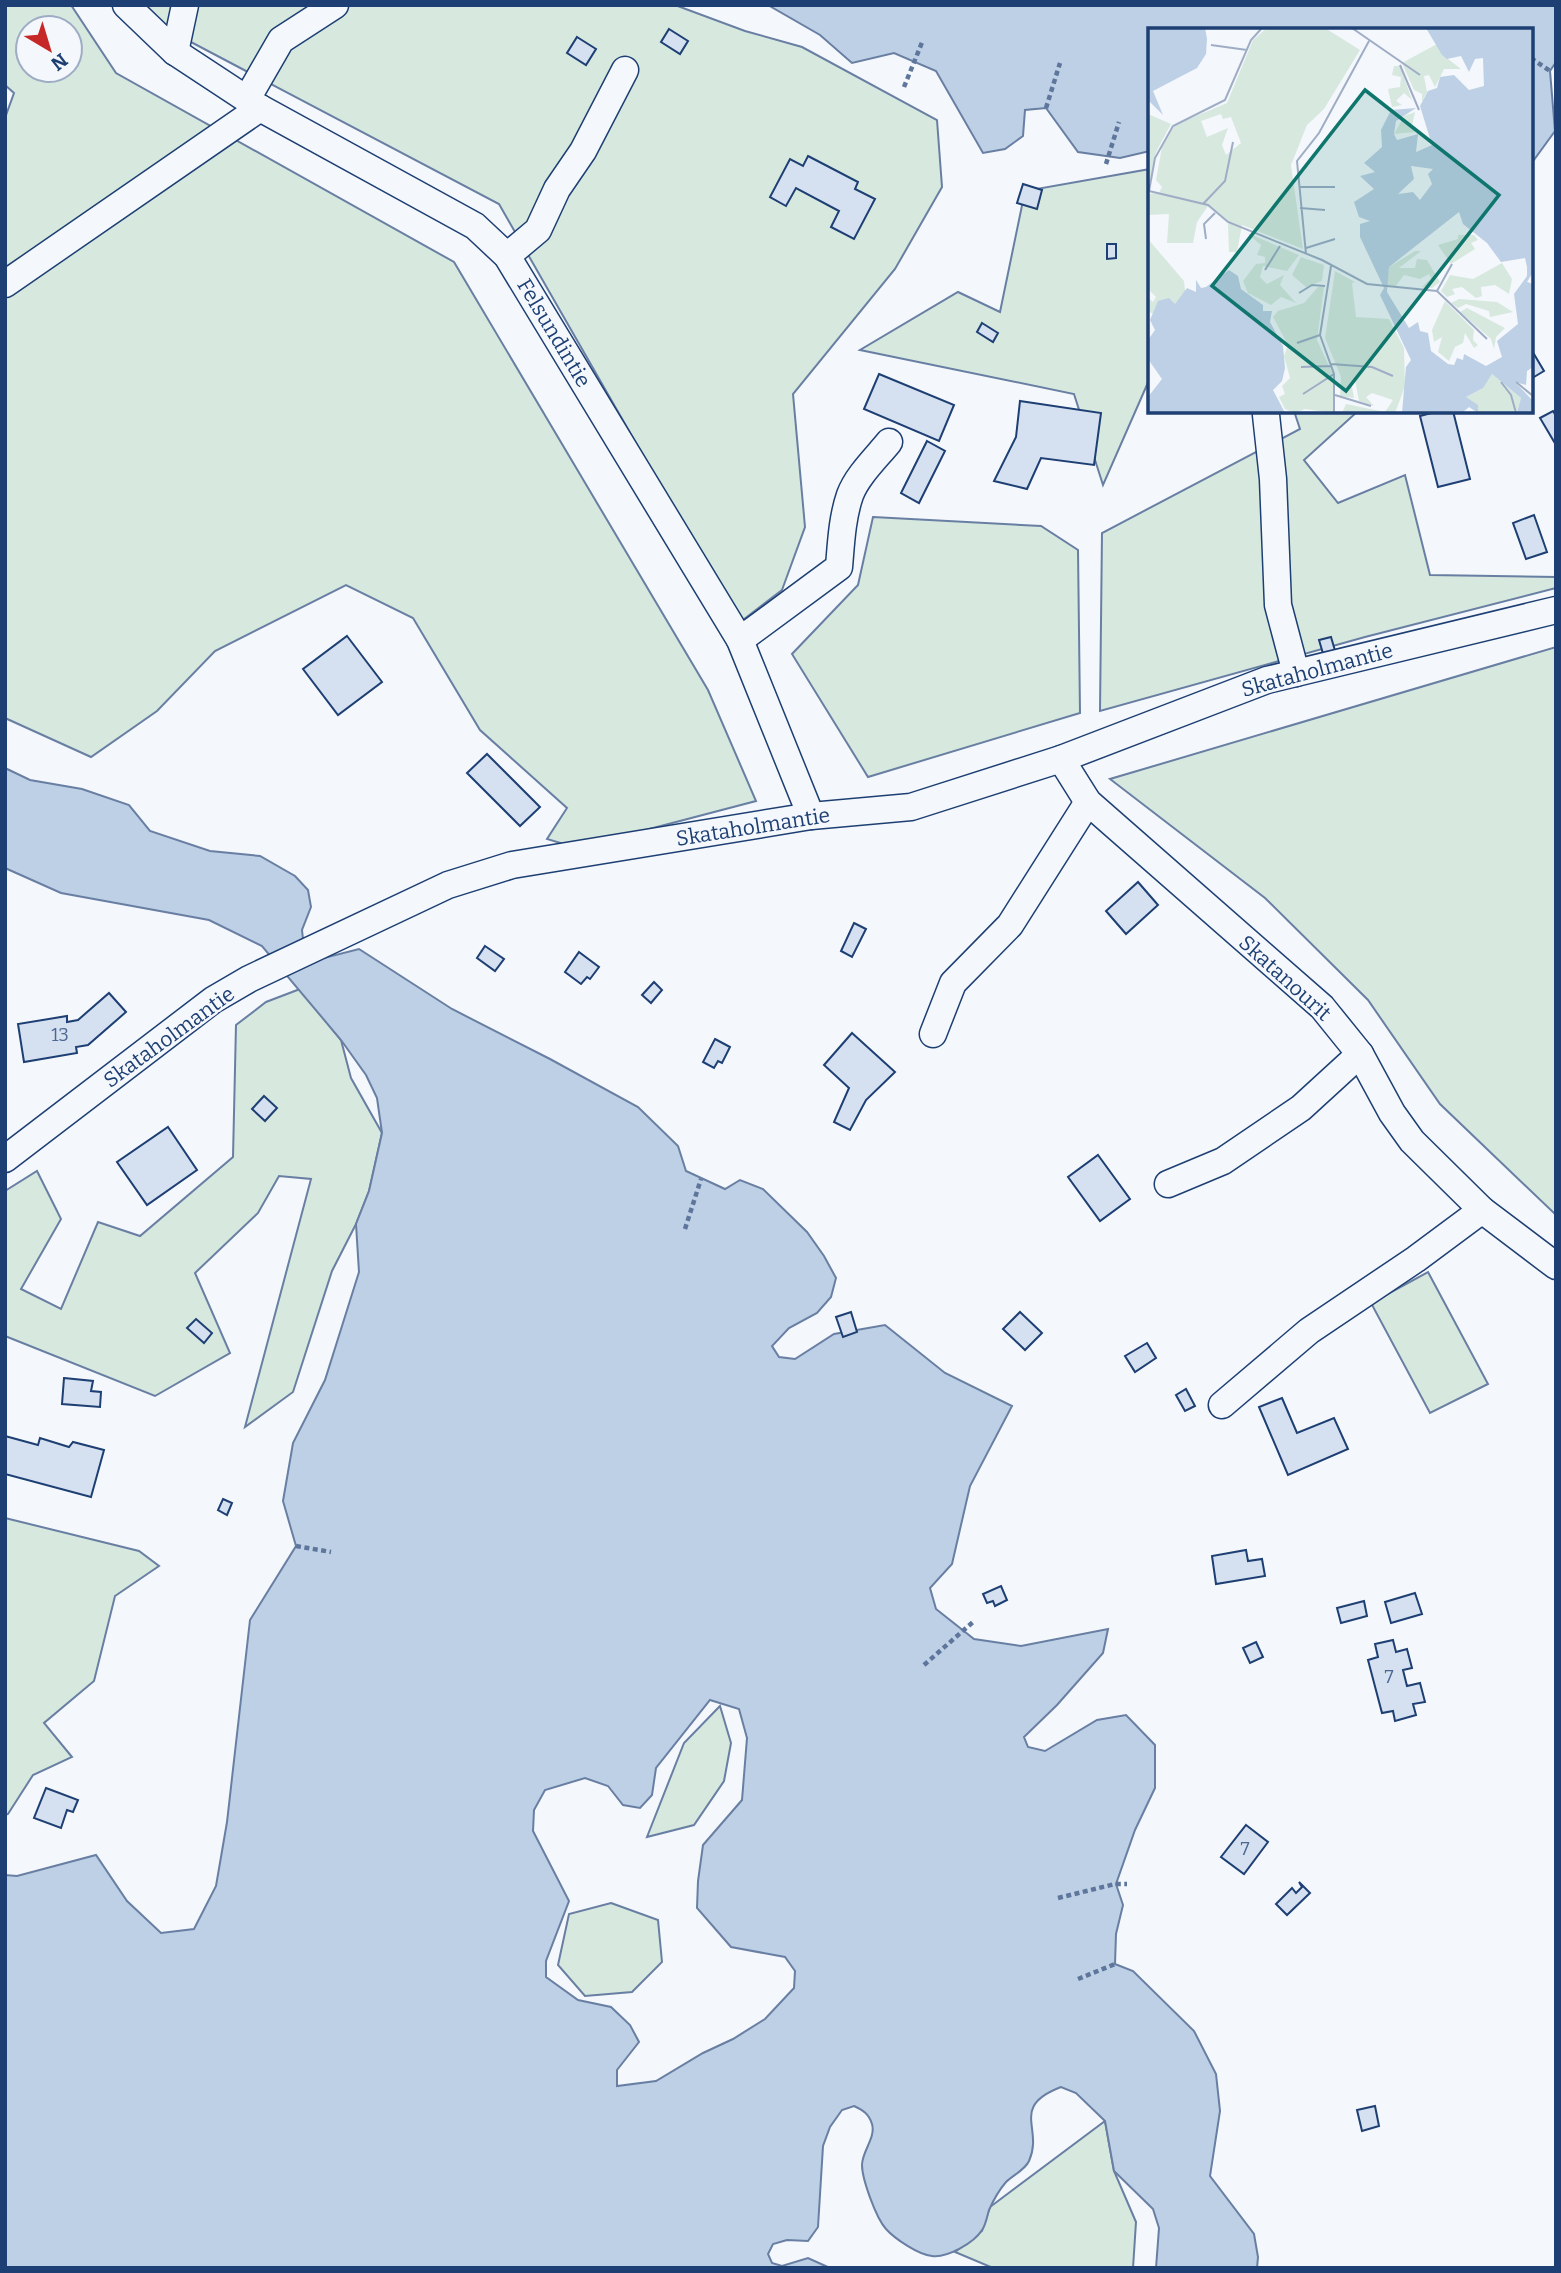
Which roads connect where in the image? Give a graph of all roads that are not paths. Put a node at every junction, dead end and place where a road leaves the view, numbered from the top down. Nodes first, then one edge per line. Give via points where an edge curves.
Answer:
1 (126, 5) edge
2 (185, 5) edge
3 (335, 5) edge
4 (176, 52) junction
5 (625, 70) dead end
6 (254, 104) junction
7 (507, 256) junction
8 (5, 284) edge
9 (1266, 415) dead end
10 (889, 442) dead end
11 (1556, 610) edge
12 (740, 640) junction
13 (1296, 673) junction
14 (1061, 759) junction
15 (1088, 802) junction
16 (811, 816) junction
17 (933, 1034) dead end
18 (1360, 1054) junction
19 (5, 1159) edge
20 (1168, 1184) dead end
21 (1482, 1210) junction
22 (1556, 1266) edge
23 (1222, 1405) dead end

1 - 4 street, Felsundintie
2 - 4 street
3 - 6 street via 281,40
4 - 6 street, Felsundintie
5 - 7 street via 538,230
6 - 7 street, Felsundintie via 475,226
6 - 8 street
7 - 12 street, Felsundintie
9 - 13 street via 1278,606
10 - 12 street via 850,494 839,567
11 - 13 street, Skataholmantie
12 - 16 street, Felsundintie
13 - 14 street, Skataholmantie
14 - 15 street, Skatanourit
14 - 16 street, Skataholmantie via 911,807
15 - 17 street via 1010,925 953,983
15 - 18 street, Skatanourit via 1322,1007
16 - 19 street, Skataholmantie via 512,865 448,885 213,1000
18 - 20 street via 1301,1108 1223,1161
18 - 21 street, Skatanourit via 1412,1140
21 - 22 street, Skatanourit
21 - 23 street via 1309,1331

